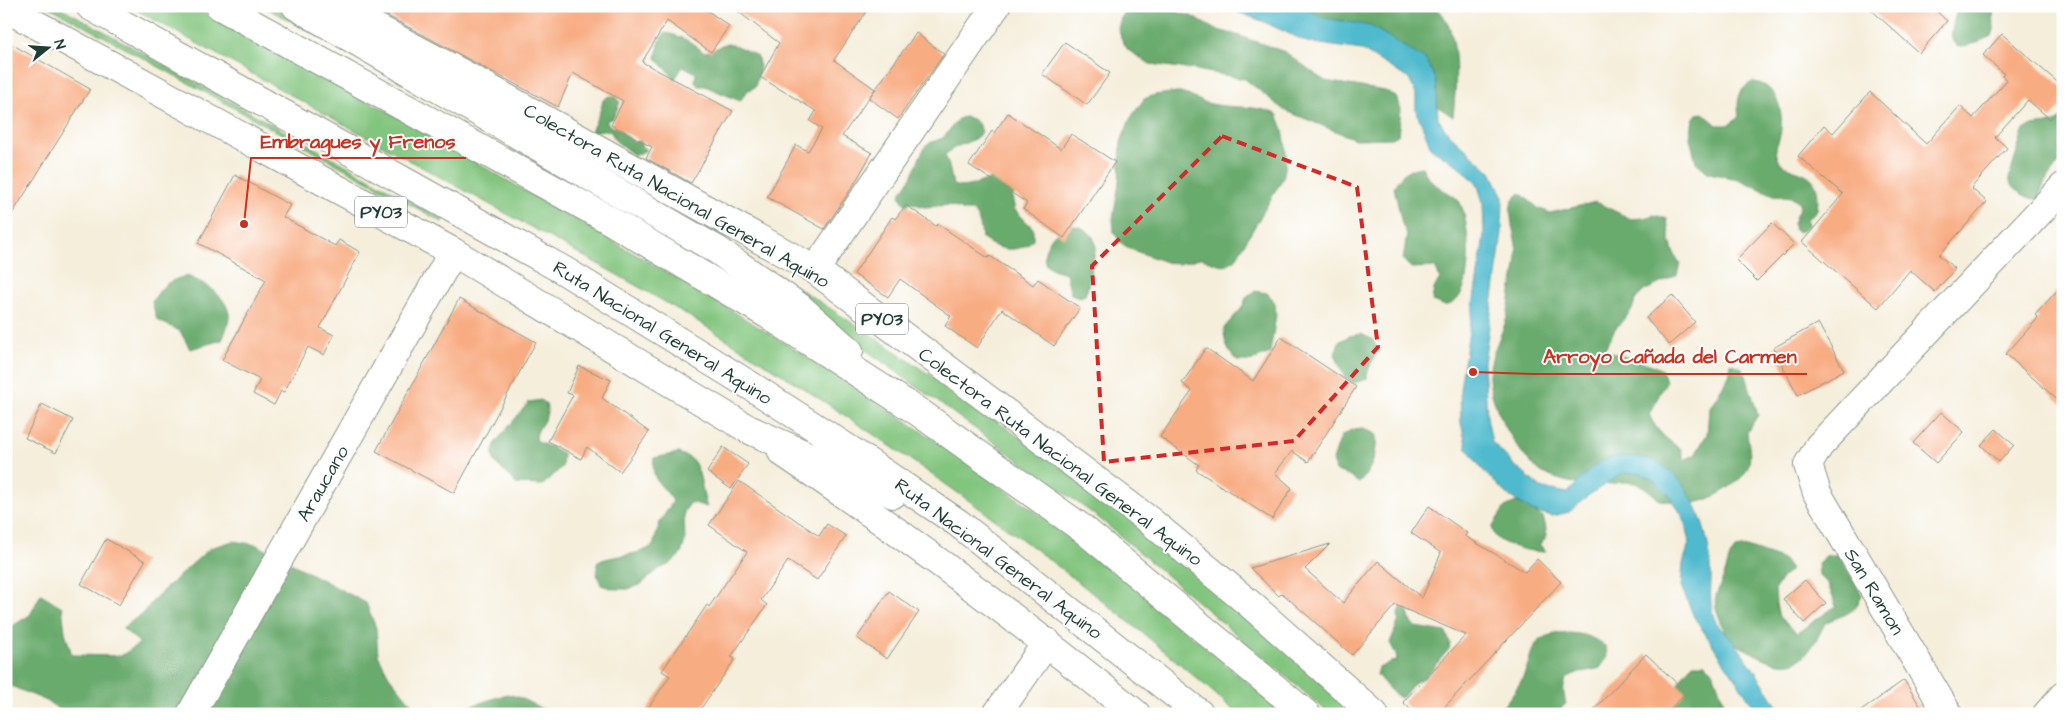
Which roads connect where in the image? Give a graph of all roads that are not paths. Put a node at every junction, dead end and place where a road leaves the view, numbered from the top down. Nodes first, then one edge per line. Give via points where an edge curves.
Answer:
1 (90, 6) edge
2 (220, 6) edge
3 (296, 6) edge
4 (336, 6) edge
5 (992, 7) edge
6 (6, 8) edge
7 (2063, 187) edge
8 (453, 252) junction
9 (815, 270) junction
10 (920, 413) junction
11 (748, 429) junction
12 (958, 523) junction
13 (1047, 642) junction
14 (2063, 696) edge
15 (191, 714) edge
16 (997, 714) edge
17 (1136, 714) edge
18 (1200, 714) edge
19 (1306, 714) edge
20 (1374, 714) edge
21 (1948, 714) edge
22 (2046, 714) edge

1 - 12 main road, Ruta Nacional General Aquino / PY03 via 564,270 839,442
2 - 10 main road, PY03 via 606,218 767,314
3 - 10 main road, PY03 via 717,250 799,307
4 - 9 main road, Colectora Ruta Nacional General Aquino / PY03
5 - 9 main road
6 - 8 main road, Ruta Nacional General Aquino / PY03
7 - 21 main road, San Ramon via 1819,446 1808,465 1817,493
8 - 11 main road, Ruta Nacional General Aquino / PY03
8 - 15 main road, Araucano
9 - 20 main road, Colectora Ruta Nacional General Aquino / PY03 via 1150,521
10 - 19 main road, PY03 via 1083,529
11 - 12 main road
11 - 13 main road, PY03
12 - 18 main road, Ruta Nacional General Aquino / PY03
13 - 16 main road
13 - 17 main road, PY03
14 - 22 main road

